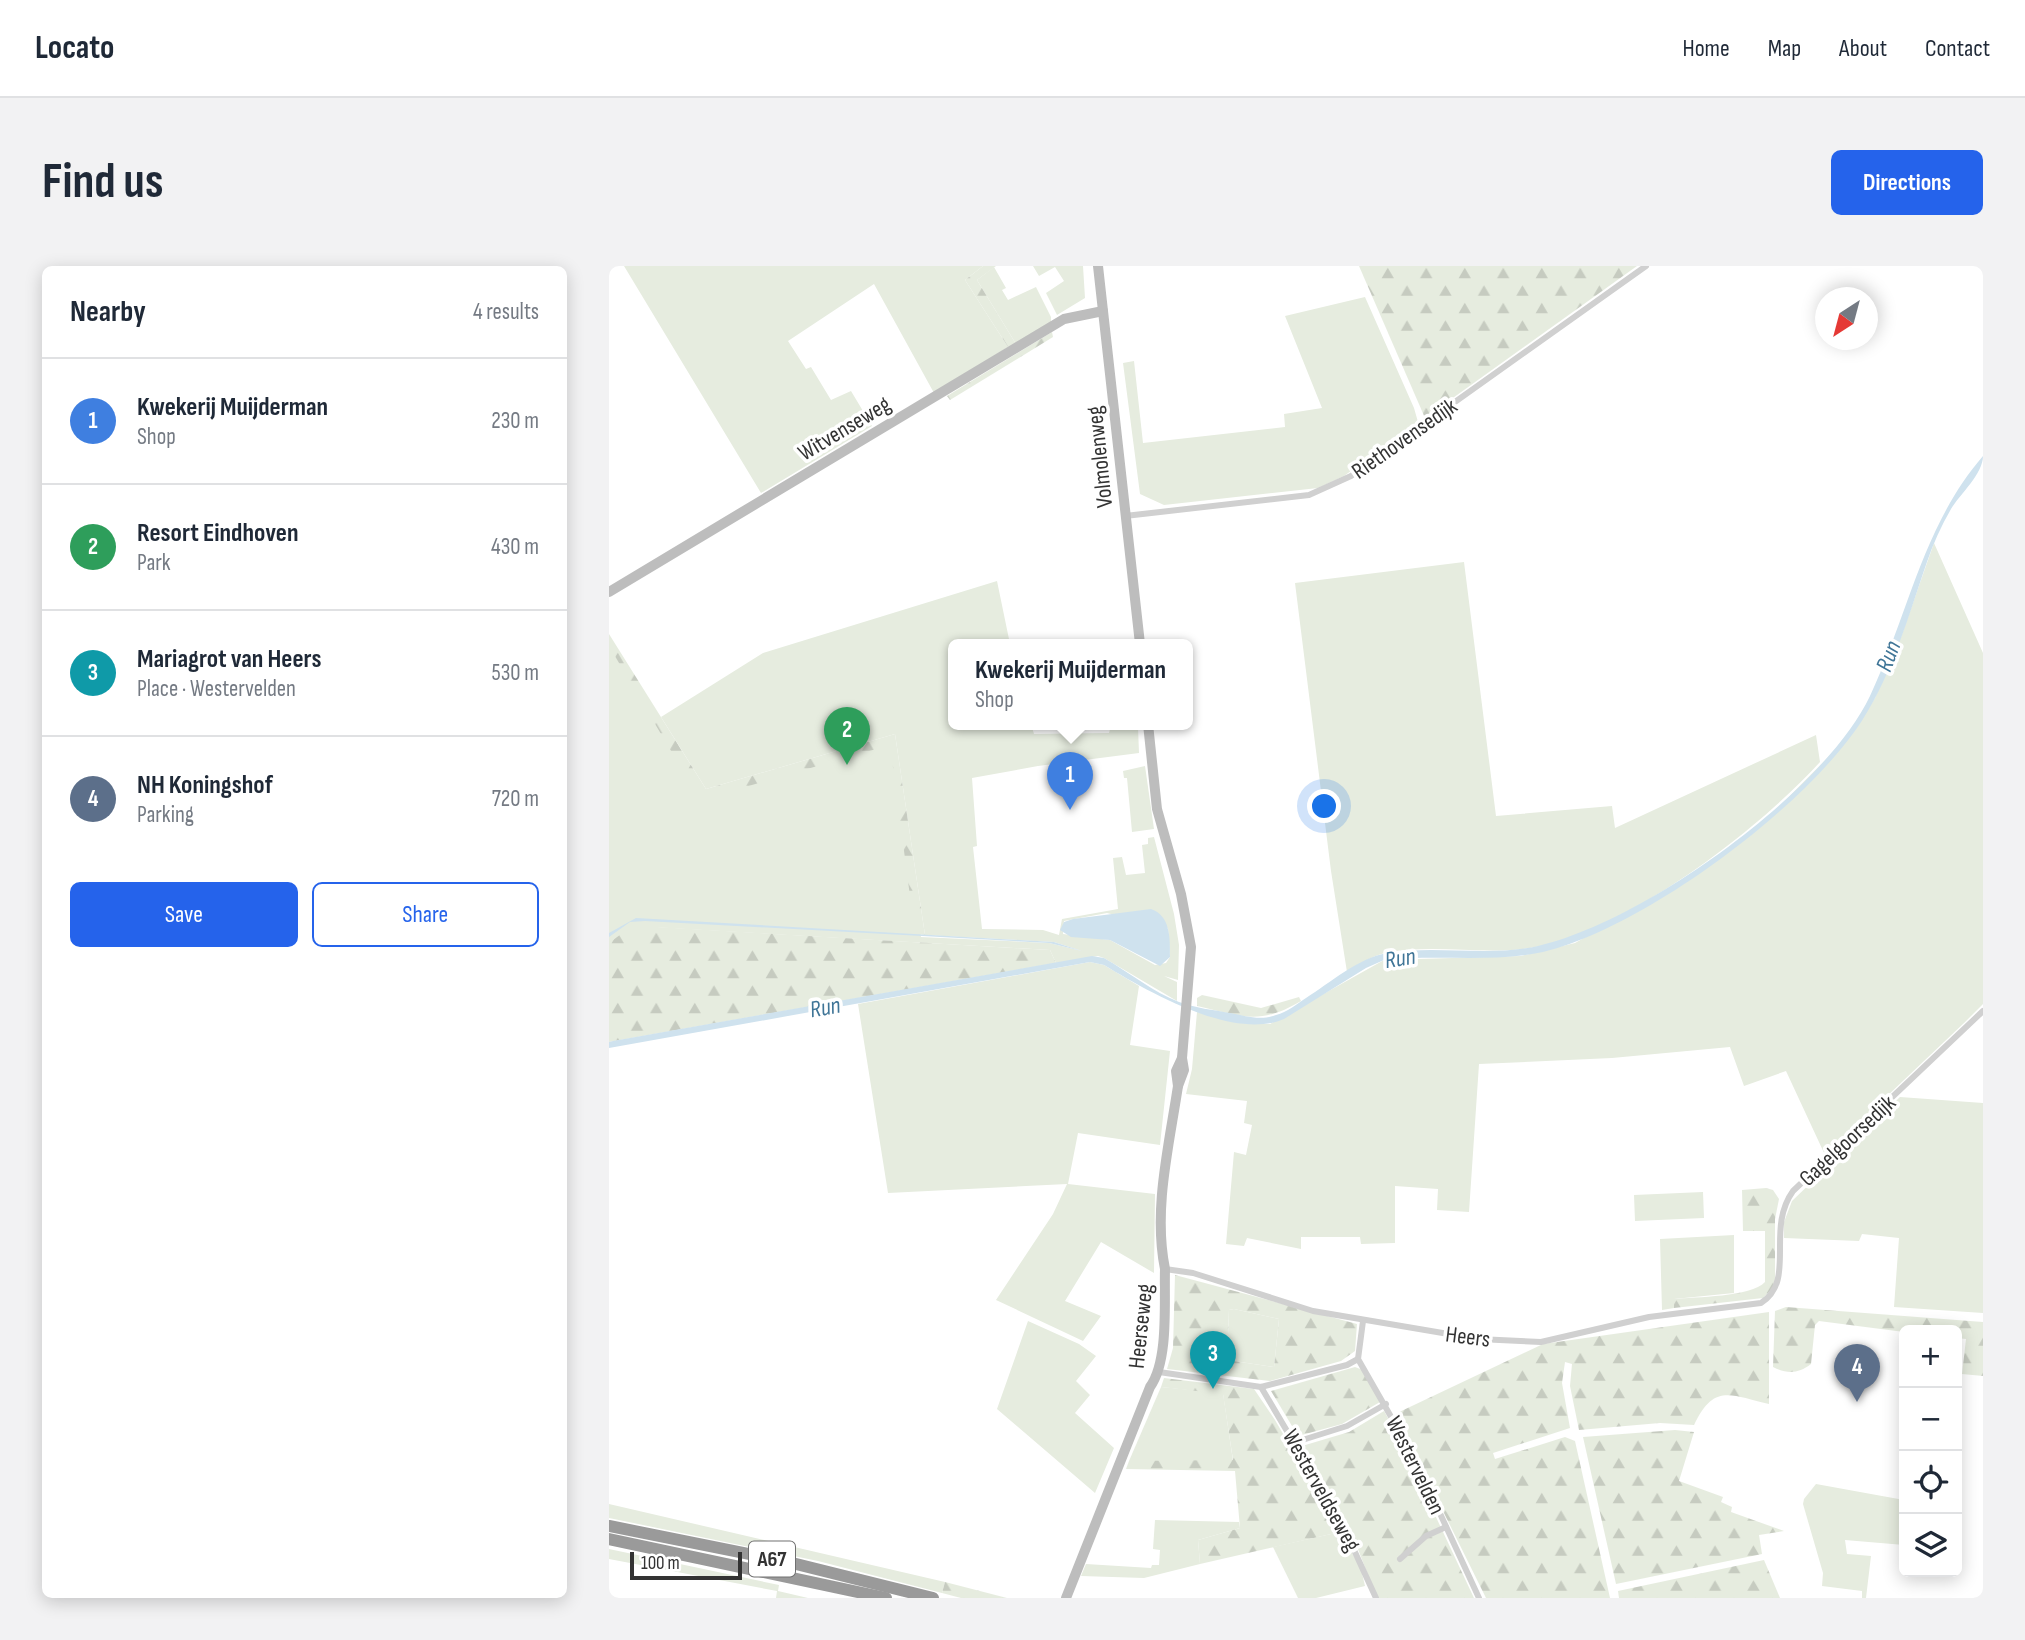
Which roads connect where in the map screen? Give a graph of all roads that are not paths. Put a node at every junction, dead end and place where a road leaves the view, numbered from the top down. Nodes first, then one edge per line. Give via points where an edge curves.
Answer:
1 (1098, 266) edge
2 (1646, 266) edge
3 (1103, 311) junction
4 (1125, 516) junction
5 (609, 592) edge
6 (1139, 639) edge
7 (1149, 730) edge
8 (1983, 1011) edge
9 (1165, 1269) junction
10 (1770, 1300) joint
11 (1363, 1321) junction
12 (1358, 1359) junction
13 (1159, 1373) junction
14 (1261, 1387) junction
15 (1386, 1404) junction
16 (1296, 1442) junction
17 (609, 1526) edge
18 (1446, 1527) junction
19 (609, 1539) edge
20 (1400, 1559) dead end
21 (886, 1598) edge
22 (933, 1598) edge
23 (1066, 1598) edge
24 (1376, 1598) edge
25 (1479, 1598) edge

1 - 3 street, Volmolenweg
2 - 4 street, Riethovensedijk via 1350,477 1325,490
3 - 4 street, Volmolenweg
3 - 5 street, Witvenseweg via 1064,319
4 - 6 street, Volmolenweg
7 - 9 street, Heerseweg via 1157,809 1189,928 1187,1012 1162,1193 1161,1258
8 - 10 street, Gagelgoorsedijk via 1793,1191 1781,1213 1779,1280
9 - 11 street, Heers
9 - 13 street, Heerseweg
10 - 11 street, Heers via 1649,1317 1541,1342 1478,1339
11 - 12 street
12 - 14 street
12 - 15 street, Westervelden
13 - 14 street
13 - 23 street, Heerseweg via 1099,1508
14 - 16 street, Westerveldseweg
15 - 16 street, Westervelden via 1347,1426
15 - 18 street, Westervelden
16 - 24 street, Westerveldseweg
17 - 22 highway, A67 via 784,1561
18 - 20 street, Westervelden via 1426,1536
18 - 25 street, Westervelden
19 - 21 highway, A67

